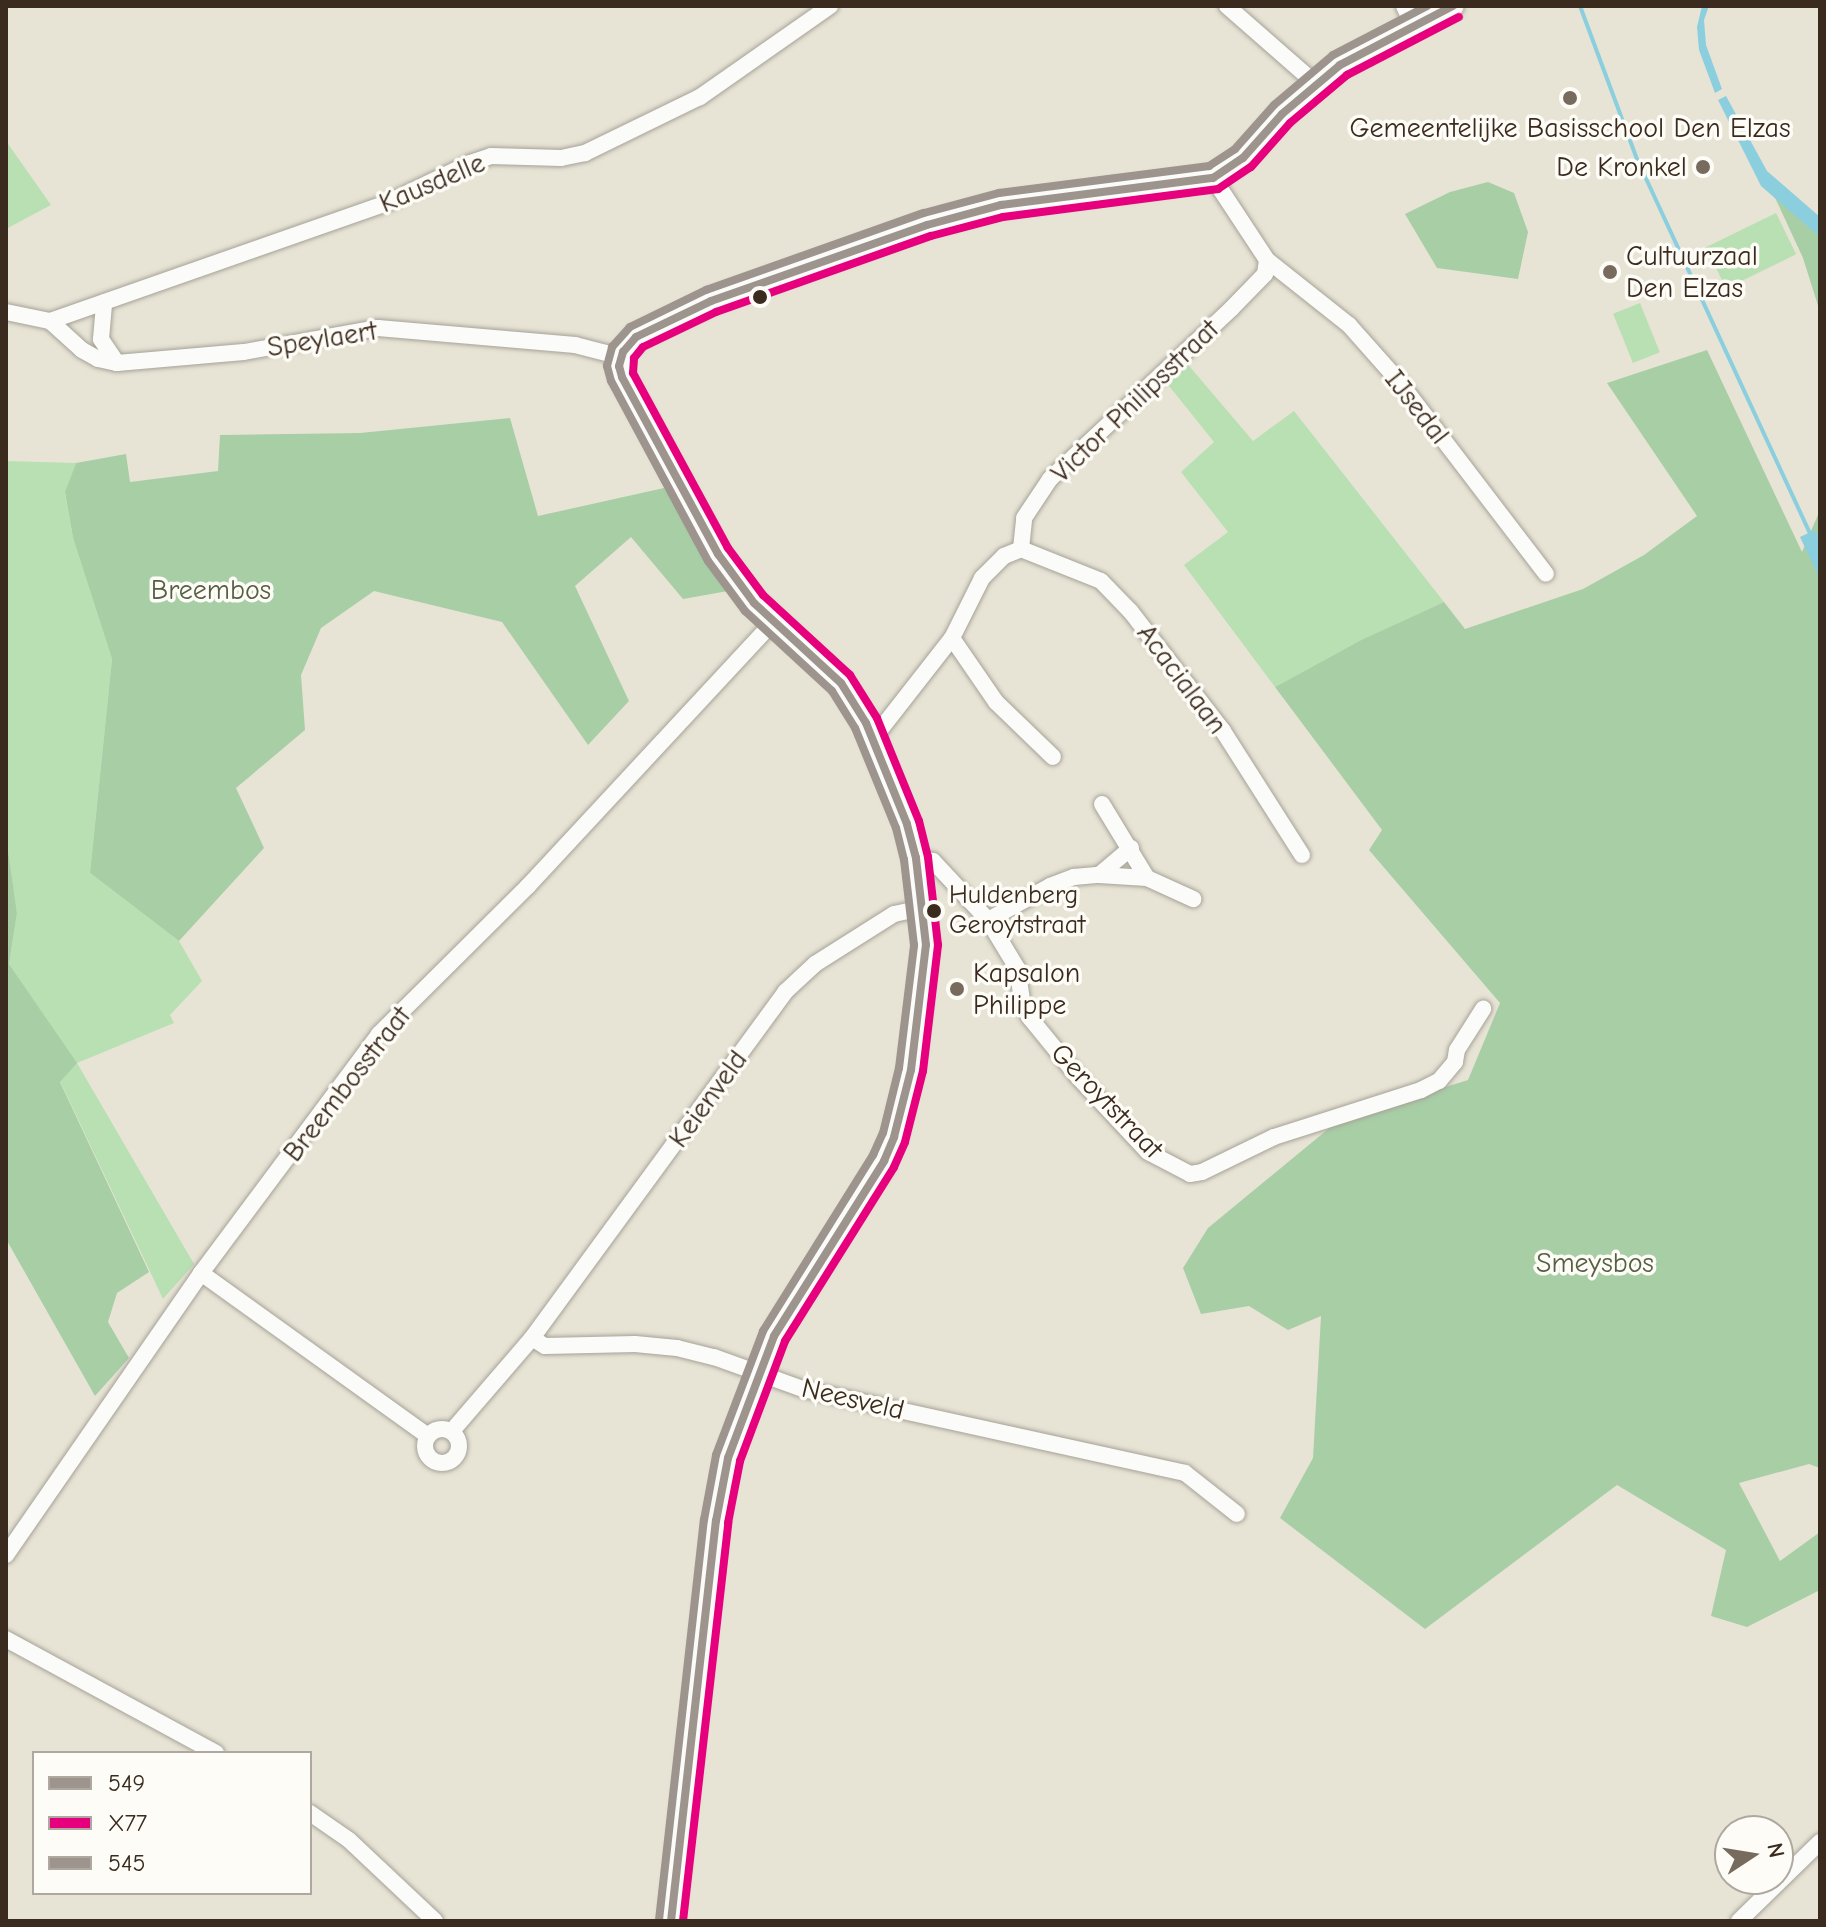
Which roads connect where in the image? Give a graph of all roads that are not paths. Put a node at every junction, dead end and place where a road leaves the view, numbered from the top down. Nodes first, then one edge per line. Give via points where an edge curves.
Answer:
1 (830, 6) edge
2 (1227, 6) edge
3 (1453, 6) edge
4 (1409, 16) edge
5 (1316, 84) junction
6 (1213, 178) junction
7 (1267, 260) junction
8 (104, 302) junction
9 (6, 312) edge
10 (50, 321) junction
11 (621, 357) junction
12 (117, 363) junction
13 (1021, 549) junction
14 (1546, 574) dead end
15 (773, 622) junction
16 (952, 638) junction
17 (873, 739) junction
18 (1053, 757) dead end
19 (1102, 804) dead end
20 (1131, 848) junction
21 (1302, 855) dead end
22 (916, 858) junction
23 (1099, 875) junction
24 (1147, 878) junction
25 (1193, 899) dead end
26 (923, 908) junction
27 (988, 920) junction
28 (1483, 1009) dead end
29 (201, 1273) junction
30 (532, 1338) junction
31 (758, 1374) junction
32 (452, 1431) junction
33 (428, 1436) junction
34 (1237, 1514) dead end
35 (6, 1555) edge
36 (6, 1639) edge
37 (212, 1751) edge
38 (312, 1814) edge
39 (1820, 1842) edge
40 (435, 1921) edge
41 (671, 1921) edge
42 (1739, 1921) edge

1 - 8 street, Kausdelle via 700,97 585,153 561,158 491,156 387,203
2 - 5 street
3 - 4 street
4 - 5 street
5 - 6 street via 1243,158
6 - 7 street
6 - 11 street via 1001,205 927,225 711,301 636,337
7 - 13 street, Victor Philipsstraat via 1265,274 1231,309 1050,479 1024,518
7 - 14 street, IJsedal via 1349,325 1397,379
8 - 10 street
8 - 12 street via 101,339
9 - 10 street
10 - 12 street, Speylaert via 82,350
11 - 12 street, Speylaert via 575,345 378,328 244,352
11 - 15 street via 622,377 718,554
13 - 16 street via 1004,556 982,578
13 - 21 street, Acacialaan via 1101,581 1131,612 1223,731
15 - 17 street via 841,683
15 - 29 street, Breembosstraat via 528,886 379,1034
16 - 17 street
16 - 18 street via 996,702
17 - 22 street
19 - 20 street
20 - 23 street
20 - 24 street
22 - 26 street
22 - 27 street, Geroytstraat via 933,861
23 - 24 street
23 - 27 street via 1050,886
24 - 25 street
26 - 30 street, Keienveld via 894,914 815,964 785,992
26 - 31 street via 926,945 919,1023 894,1137 884,1161 793,1302
27 - 28 street, Geroytstraat via 1012,957 1023,1005 1042,1035 1148,1152 1190,1174 1274,1137 1439,1081
29 - 33 street
29 - 35 street, Breembosstraat
30 - 31 street, Neesveld via 545,1346 677,1348
30 - 32 street
31 - 34 street, Neesveld via 803,1389 1185,1473
31 - 41 street via 728,1458 716,1521
32 - 33 street via 442,1428
32 - 33 street via 460,1445 457,1456 442,1463 428,1456
36 - 37 street
38 - 40 street via 349,1840
39 - 42 street

